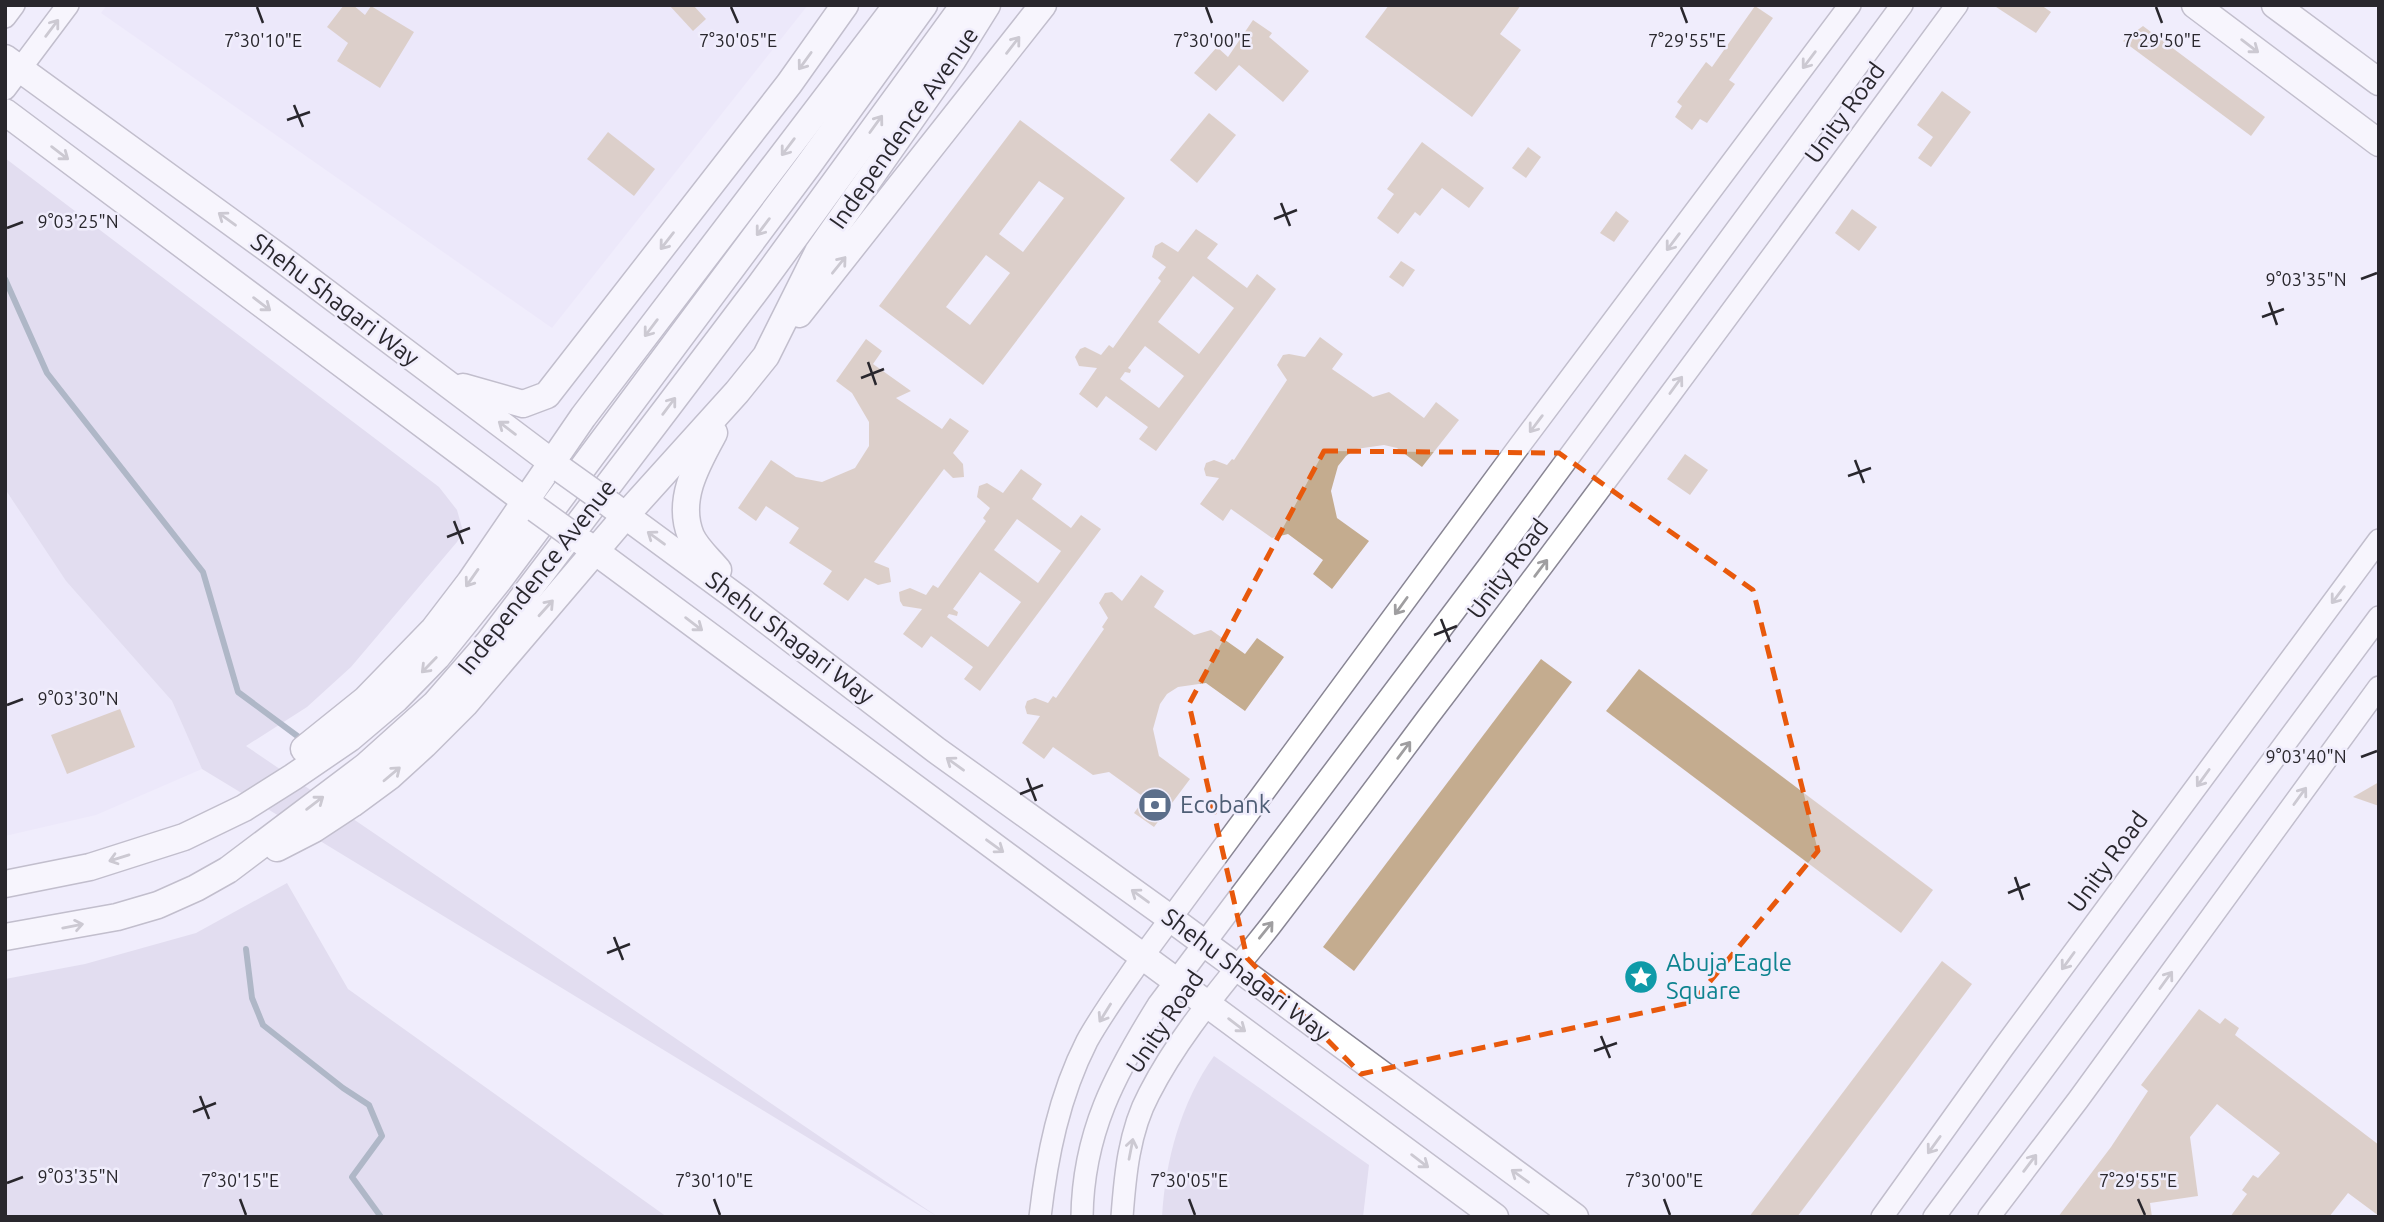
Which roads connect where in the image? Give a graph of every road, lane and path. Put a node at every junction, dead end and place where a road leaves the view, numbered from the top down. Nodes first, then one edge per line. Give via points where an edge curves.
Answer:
1 (14, 5) edge
2 (68, 5) edge
3 (845, 5) edge
4 (897, 5) edge
5 (924, 5) edge
6 (964, 5) edge
7 (987, 5) edge
8 (1043, 5) edge
9 (1850, 5) edge
10 (1902, 5) edge
11 (1957, 5) edge
12 (2195, 5) edge
13 (2275, 5) edge
14 (5, 17) edge
15 (10, 72) edge
16 (2379, 82) edge
17 (5, 112) edge
18 (2379, 143) edge
19 (766, 356) junction
20 (447, 383) junction
21 (737, 392) junction
22 (557, 466) junction
23 (530, 505) junction
24 (618, 510) junction
25 (2379, 540) edge
26 (588, 546) junction
27 (740, 600) junction
28 (2379, 617) edge
29 (2379, 687) edge
30 (184, 837) junction
31 (228, 870) junction
32 (5, 884) edge
33 (1170, 918) junction
34 (5, 937) edge
35 (1205, 944) junction
36 (1143, 956) junction
37 (1235, 967) junction
38 (1176, 980) junction
39 (1208, 1003) junction
40 (1040, 1217) edge
41 (1082, 1217) edge
42 (1122, 1217) edge
43 (1495, 1217) edge
44 (1576, 1217) edge
45 (1882, 1217) edge
46 (1934, 1217) edge
47 (1989, 1217) edge

1 - 14 street
15 -> 2 street
3 -> 20 main road via 548,395 523,404
4 -> 22 main road via 592,405
5 -> 30 main road, Independence Avenue via 512,563 437,657 350,738 243,808
31 -> 6 main road, Independence Avenue via 375,758 461,677 760,285
7 - 19 main road, Independence Avenue via 818,252
19 -> 8 main road
9 -> 33 street
10 - 35 street, Unity Road
37 -> 11 street, Unity Road via 1538,572
12 -> 18 main road
13 - 16 main road
20 -> 15 main road, Shehu Shagari Way via 283,260
17 -> 23 main road, Shehu Shagari Way
19 - 21 main road, Independence Avenue
22 -> 20 main road, Shehu Shagari Way
21 - 24 main road, Independence Avenue
21 - 27 main road via 695,469 685,509 691,536
22 - 23 main road
22 - 24 main road, Shehu Shagari Way, bridge
23 - 26 main road, Shehu Shagari Way, bridge
23 -> 30 main road via 435,629 365,700
24 - 26 main road, Independence Avenue
27 -> 24 main road, Shehu Shagari Way
25 -> 45 street, Unity Road
31 -> 26 main road, Independence Avenue via 314,829 390,776 465,704
26 -> 36 main road, Shehu Shagari Way
33 -> 27 main road, Shehu Shagari Way via 936,750
28 - 46 street
47 -> 29 street
30 -> 32 main road, Independence Avenue via 89,867
34 -> 31 main road, Independence Avenue via 148,908
33 - 35 main road, Shehu Shagari Way
33 - 36 street
35 - 37 main road, Shehu Shagari Way
35 - 38 street, Unity Road
36 - 38 main road, Shehu Shagari Way
36 -> 40 street via 1088,1041 1066,1088 1045,1173
37 - 39 street, Unity Road
44 -> 37 main road, Shehu Shagari Way
38 - 39 main road, Shehu Shagari Way
38 - 41 street, Unity Road via 1121,1065 1103,1104 1090,1146
42 -> 39 street, Unity Road via 1132,1140 1146,1098
39 -> 43 main road, Shehu Shagari Way

